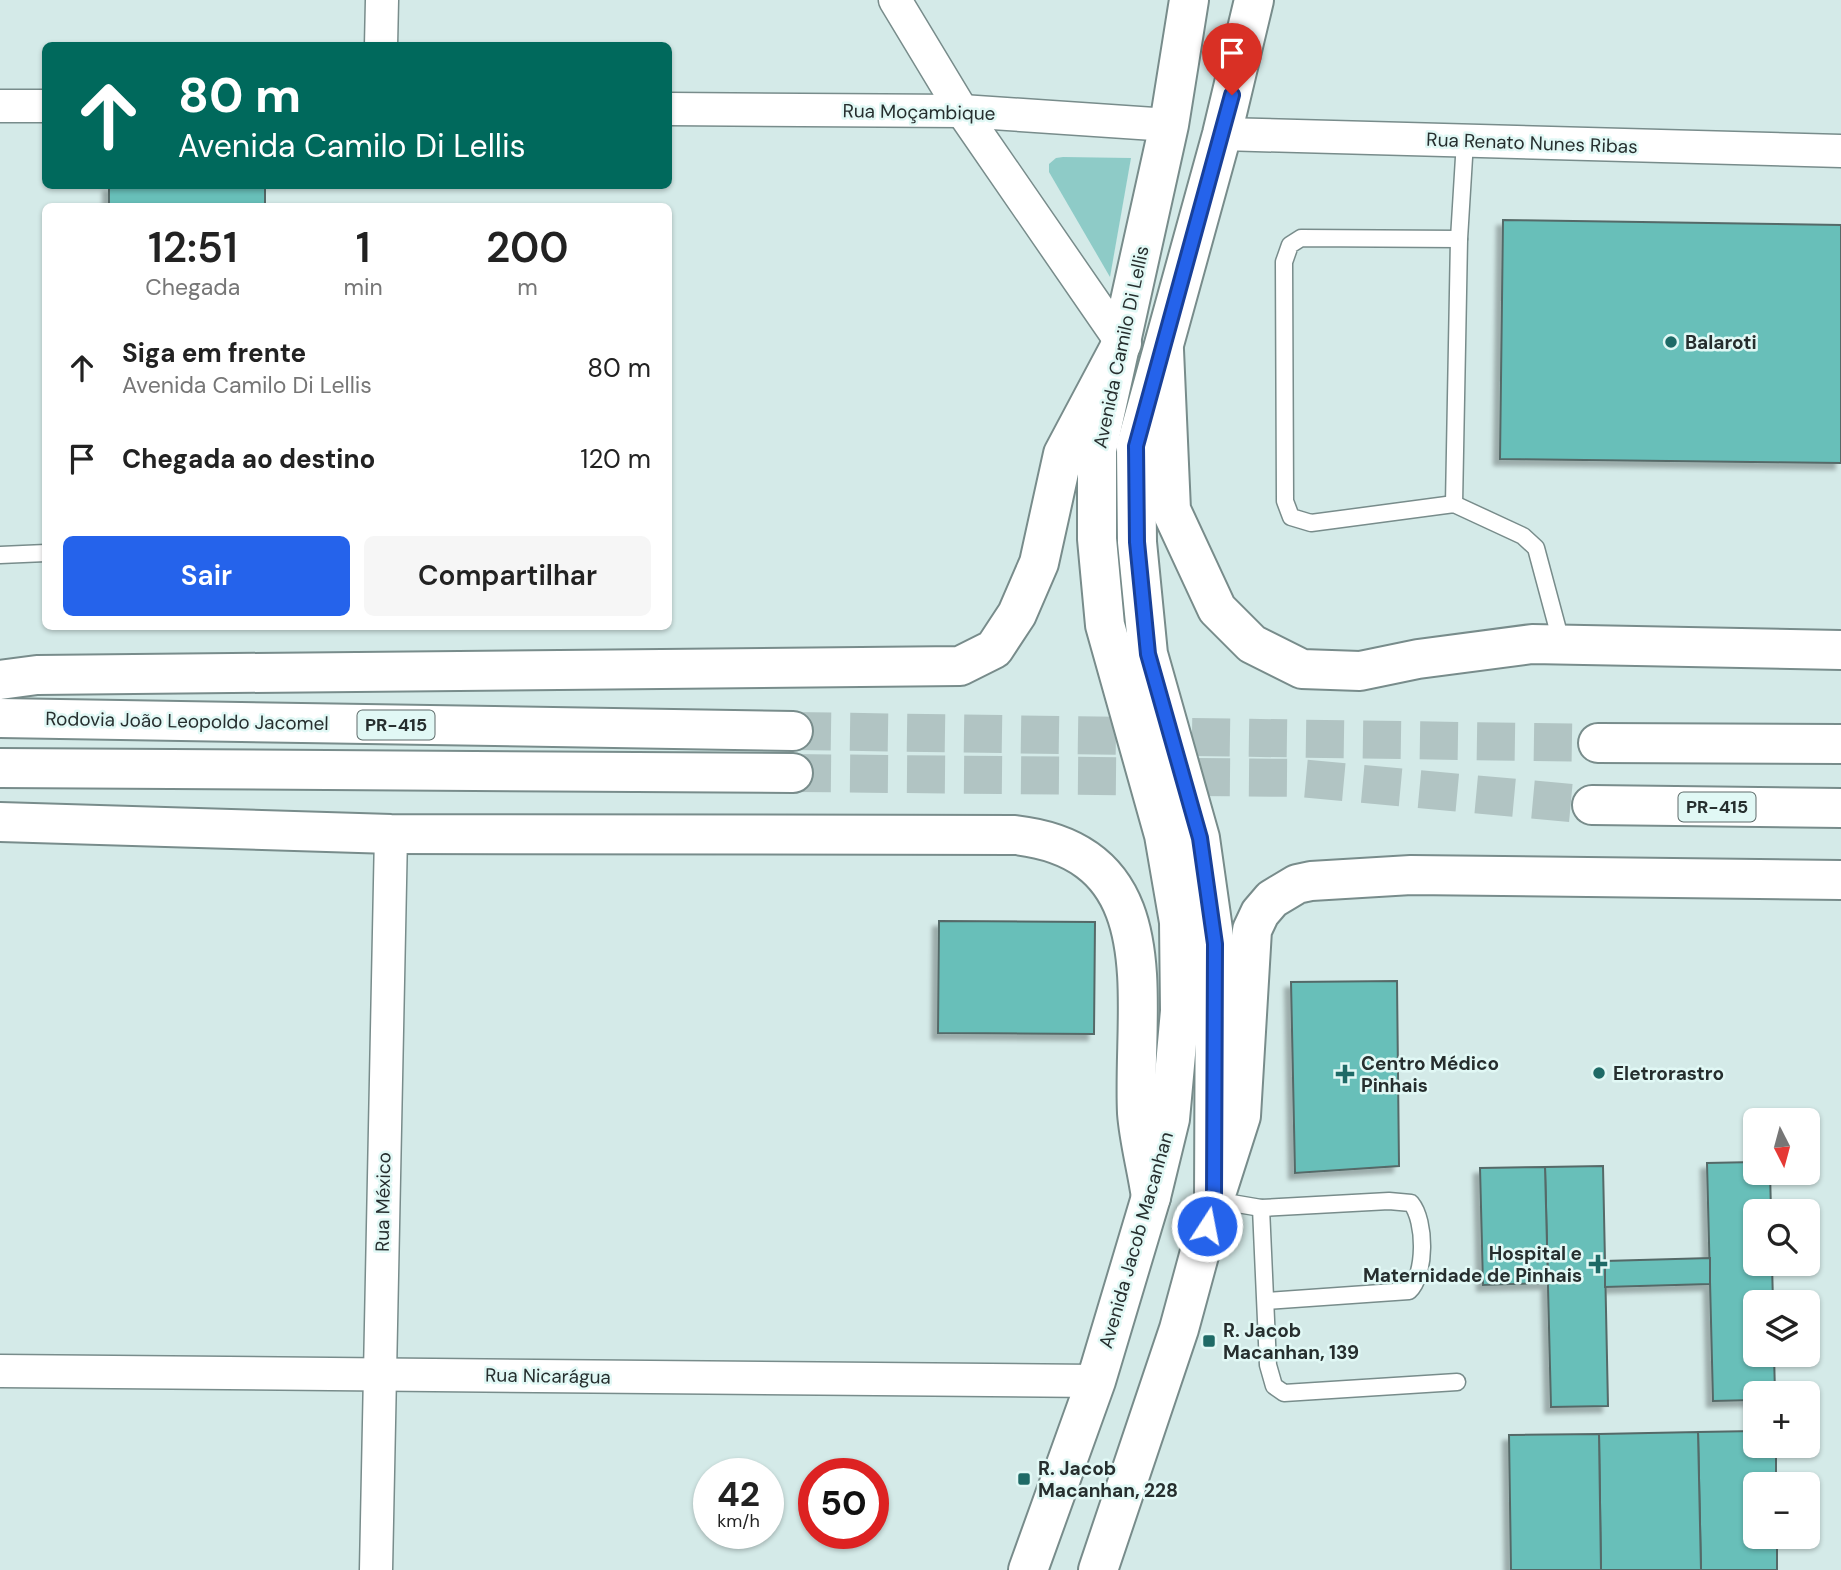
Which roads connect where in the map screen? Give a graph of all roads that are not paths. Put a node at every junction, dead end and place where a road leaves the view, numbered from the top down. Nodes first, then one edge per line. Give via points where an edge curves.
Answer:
1 (383, 0) edge
2 (895, 0) edge
3 (1189, 0) edge
4 (1254, 0) edge
5 (381, 42) edge
6 (0, 106) edge
7 (42, 106) edge
8 (672, 109) edge
9 (962, 111) junction
10 (1169, 125) junction
11 (1222, 134) junction
12 (1465, 141) junction
13 (1841, 151) edge
14 (1459, 239) junction
15 (1122, 343) junction
16 (1164, 350) junction
17 (1454, 505) junction
18 (42, 554) edge
19 (0, 555) edge
20 (1562, 645) junction
21 (1841, 650) edge
22 (0, 680) edge
23 (0, 718) edge
24 (793, 731) tunnel mouth
25 (1598, 743) tunnel mouth
26 (1841, 744) edge
27 (0, 768) edge
28 (793, 773) tunnel mouth
29 (1164, 773) junction
30 (1592, 805) tunnel mouth
31 (1841, 808) edge
32 (0, 822) edge
33 (391, 834) junction
34 (1841, 880) edge
35 (1151, 1197) junction
36 (1214, 1200) junction
37 (1261, 1208) junction
38 (1267, 1301) junction
39 (0, 1371) edge
40 (379, 1375) junction
41 (1096, 1381) junction
42 (1457, 1382) dead end
43 (376, 1570) edge
44 (1028, 1570) edge
45 (1098, 1570) edge

1 - 5 street
2 - 9 street
3 - 10 main road, Avenida Camilo Di Lellis
4 - 11 main road, Avenida Camilo Di Lellis
6 - 7 street
8 - 9 street, Rua Moçambique
9 - 10 street, Rua Moçambique
9 - 15 street
10 - 15 main road, Avenida Camilo Di Lellis
11 - 12 street, Rua Renato Nunes Ribas
11 - 16 main road, Avenida Camilo Di Lellis
12 - 13 street, Rua Renato Nunes Ribas
12 - 14 lane
14 - 17 lane
14 - 17 lane via 1301,238 1290,245 1284,262 1284,501 1291,517 1311,523
15 - 22 main road via 1063,454 1039,563 1017,614 994,649 960,666
15 - 29 main road, Avenida Camilo Di Lellis via 1097,450 1097,540 1105,625
16 - 20 main road via 1171,510 1217,609 1252,645 1302,669 1360,671 1519,646
16 - 29 main road, Avenida Camilo Di Lellis via 1136,446 1137,542
17 - 20 lane via 1523,536 1536,548
18 - 19 lane
20 - 21 main road
23 - 24 main road, Rodovia João Leopoldo Jacomel / PR-415
25 - 26 main road
27 - 28 main road
29 - 35 main road, Avenida Jacob Macanhan via 1164,835 1179,922 1180,1012 1170,1119
29 - 36 main road via 1200,838 1215,944
30 - 31 main road, PR-415
32 - 33 main road
33 - 35 main road via 1015,835 1068,847 1108,879 1125,905 1135,935 1138,1115
33 - 40 street, Rua México
34 - 36 main road via 1410,875 1311,881 1284,890 1260,913 1252,930 1241,1116
35 - 41 main road, Avenida Jacob Macanhan
36 - 37 lane
36 - 45 main road via 1179,1329
37 - 38 lane
37 - 38 lane via 1389,1201 1411,1203 1419,1212 1422,1270 1409,1292
38 - 42 lane via 1268,1365 1274,1386 1284,1392
39 - 40 street, Rua Nicarágua
40 - 41 street, Rua Nicarágua
40 - 43 street, Rua México
41 - 44 main road, Avenida Jacob Macanhan

